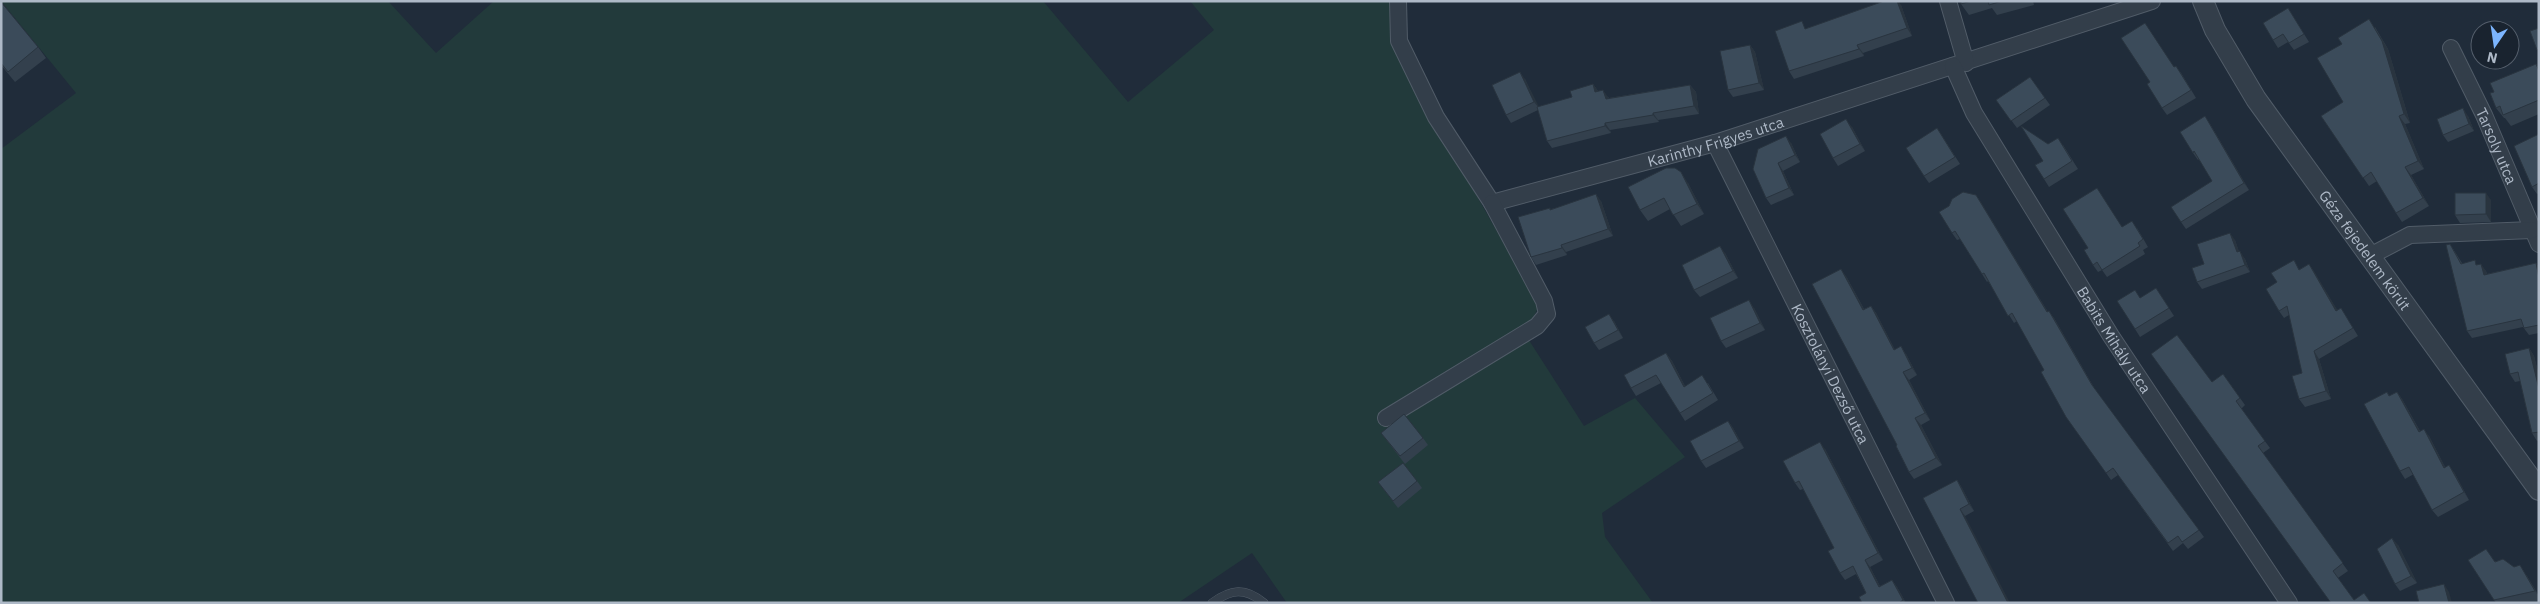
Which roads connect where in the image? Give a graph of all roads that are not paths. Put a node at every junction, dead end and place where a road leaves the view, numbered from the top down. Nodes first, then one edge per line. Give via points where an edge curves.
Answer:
1 (1398, 1) edge
2 (1948, 1) edge
3 (2152, 1) edge
4 (2203, 1) edge
5 (2451, 48) dead end
6 (1959, 64) junction
7 (1715, 143) junction
8 (1492, 204) junction
9 (2536, 237) edge
10 (2368, 257) junction
11 (1386, 418) dead end
12 (2539, 490) edge
13 (1212, 603) edge
14 (1264, 603) edge
15 (1946, 603) edge
16 (2290, 603) edge

1 - 8 street via 1399,41 1436,116
2 - 6 street, Babits Mihály utca
3 - 6 street, Karinthy Frigyes utca
4 - 10 street, Géza fejedelem körút via 2219,37 2256,100
5 - 9 street, Tarsoly utca via 2484,115
6 - 7 street, Karinthy Frigyes utca
6 - 16 street, Babits Mihály utca via 1974,114 2110,336
7 - 8 street, Karinthy Frigyes utca
7 - 15 street, Kosztolányi Dezső utca
8 - 11 street via 1544,302 1547,314 1537,326
9 - 10 street via 2410,235
10 - 12 street, Géza fejedelem körút
13 - 14 lane via 1230,592 1247,591

